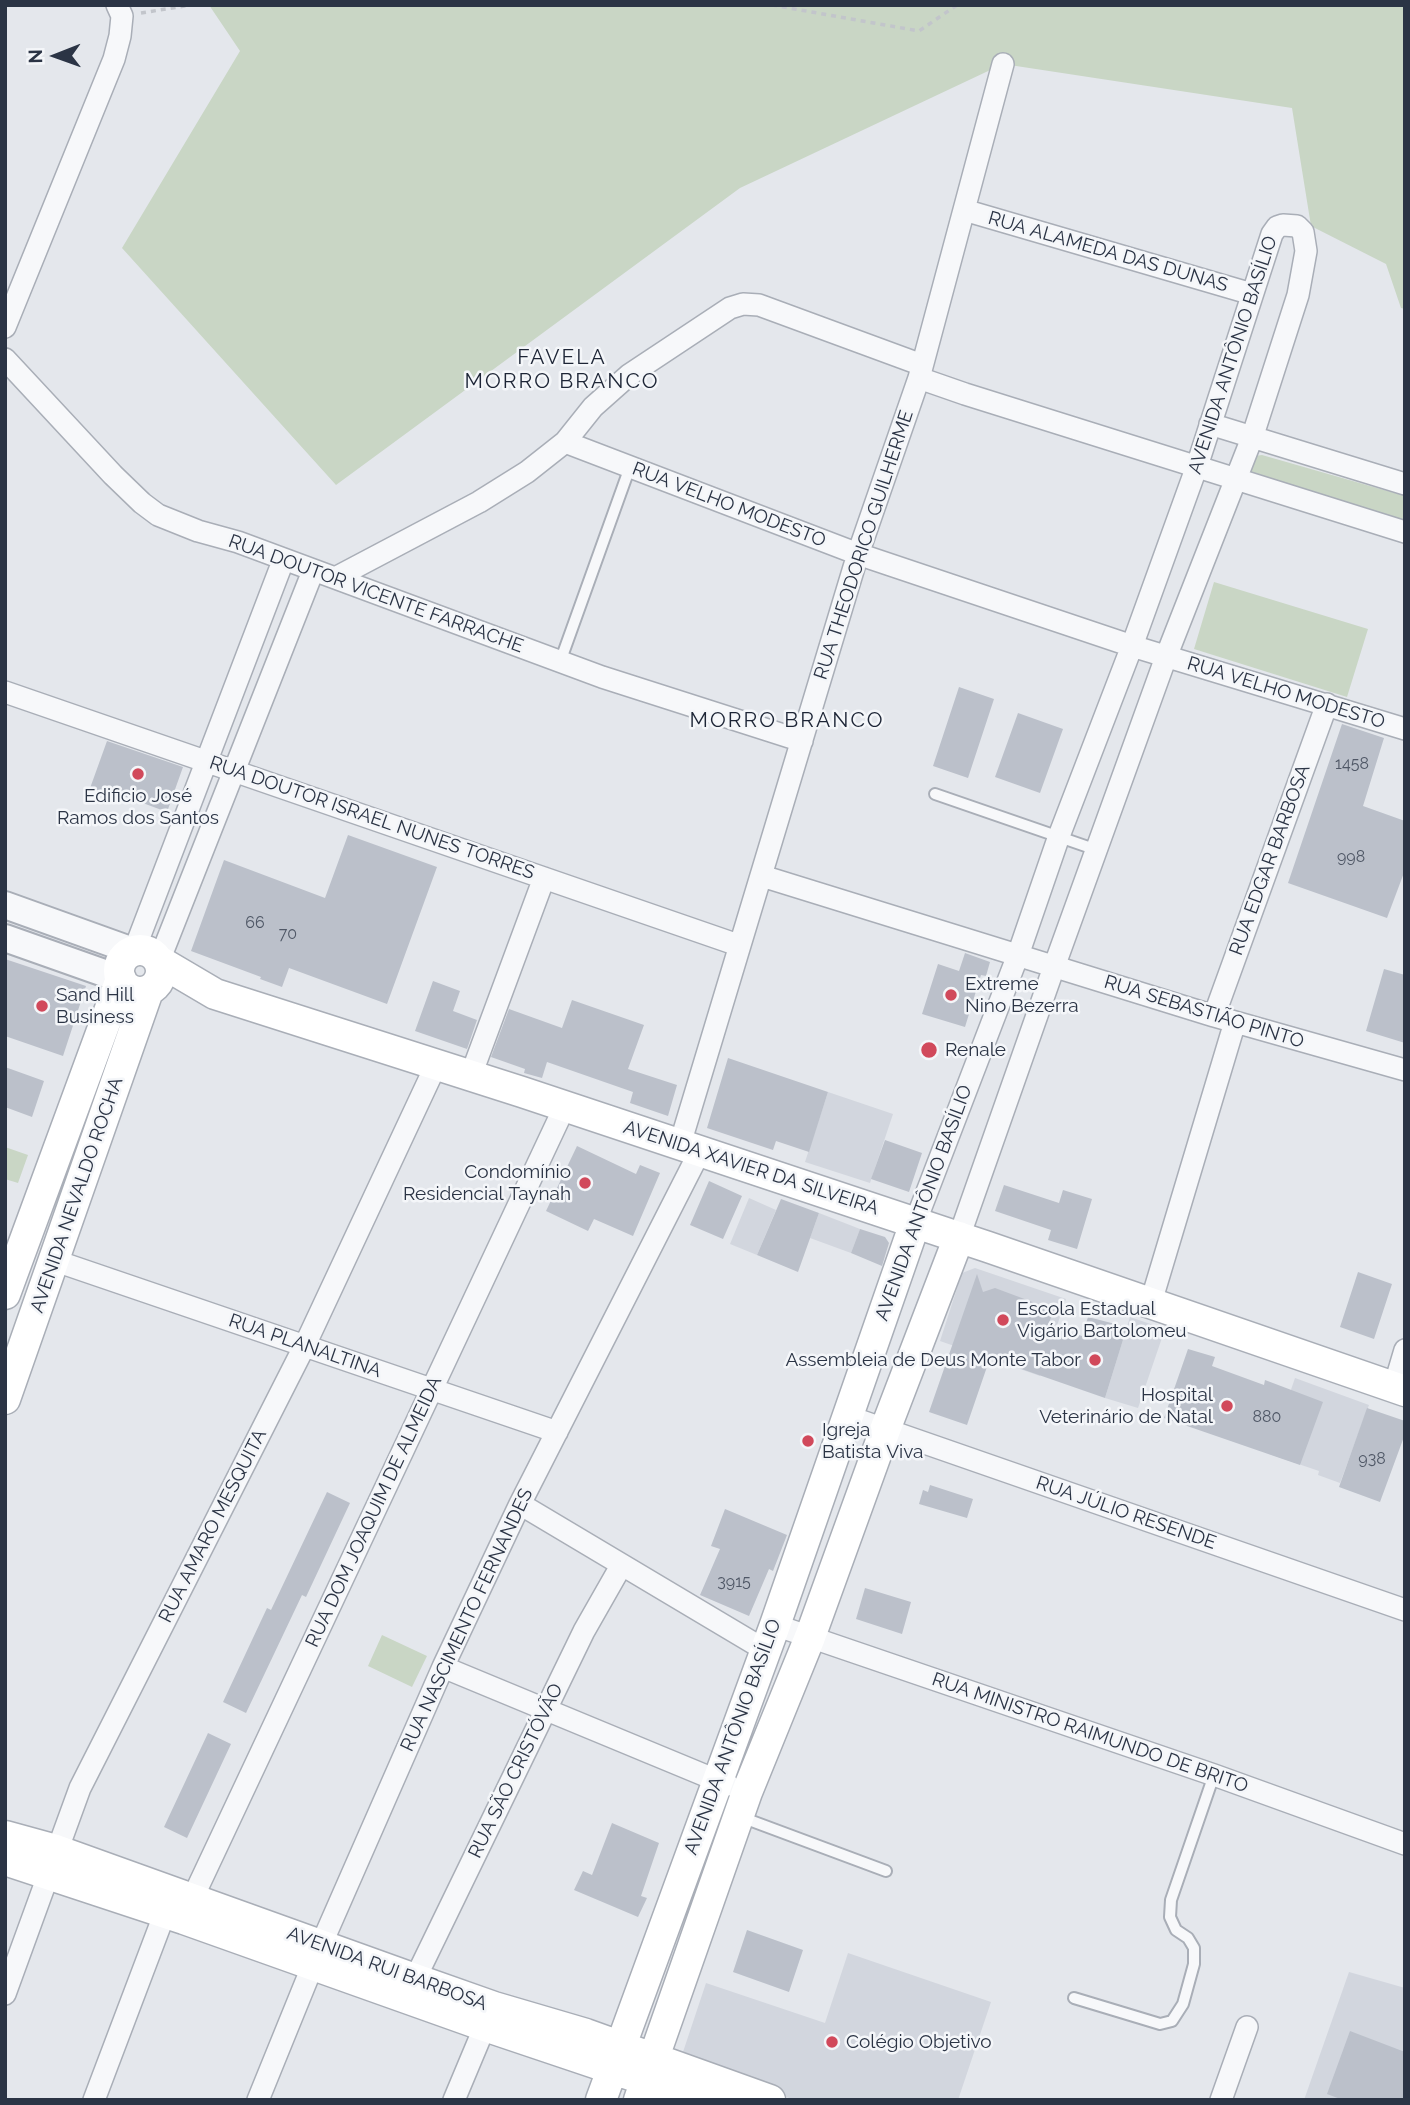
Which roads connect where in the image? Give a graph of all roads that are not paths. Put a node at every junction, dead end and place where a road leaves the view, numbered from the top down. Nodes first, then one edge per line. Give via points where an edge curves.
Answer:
1 (119, 11) edge
2 (1003, 64) dead end
3 (964, 210) junction
4 (1252, 294) junction
5 (5, 327) edge
6 (5, 359) edge
7 (921, 371) junction
8 (1210, 424) junction
9 (1252, 438) junction
10 (565, 442) junction
11 (1197, 466) junction
12 (630, 467) junction
13 (1236, 480) junction
14 (1405, 484) edge
15 (1405, 531) edge
16 (858, 554) junction
17 (283, 561) junction
18 (313, 571) junction
19 (335, 578) junction
20 (1132, 646) junction
21 (1167, 657) junction
22 (559, 662) junction
23 (5, 692) edge
24 (1327, 704) junction
25 (1405, 729) edge
26 (802, 741) junction
27 (206, 761) junction
28 (234, 771) junction
29 (935, 794) dead end
30 (1059, 836) junction
31 (1097, 850) junction
32 (762, 876) junction
33 (544, 878) junction
34 (5, 905) edge
35 (5, 938) edge
36 (738, 945) junction
37 (146, 956) junction
38 (1018, 956) junction
39 (1054, 967) junction
40 (135, 985) junction
41 (215, 994) junction
42 (1214, 1016) junction
43 (1235, 1022) junction
44 (436, 1065) junction
45 (1405, 1070) edge
46 (471, 1075) junction
47 (565, 1106) junction
48 (690, 1148) junction
49 (915, 1223) junction
50 (959, 1237) junction
51 (54, 1260) junction
52 (5, 1294) edge
53 (1151, 1302) junction
54 (305, 1345) junction
55 (1405, 1350) edge
56 (1399, 1389) edge
57 (431, 1390) junction
58 (5, 1399) edge
59 (848, 1416) junction
60 (885, 1430) junction
61 (557, 1432) junction
62 (520, 1504) junction
63 (621, 1566) junction
64 (1405, 1610) edge
65 (770, 1637) junction
66 (810, 1637) junction
67 (443, 1667) junction
68 (546, 1711) junction
69 (1214, 1775) junction
70 (717, 1781) junction
71 (743, 1804) junction
72 (5, 1836) edge
73 (1405, 1844) edge
74 (5, 1860) edge
75 (52, 1862) junction
76 (886, 1871) dead end
77 (178, 1905) junction
78 (317, 1955) junction
79 (415, 1979) junction
80 (5, 1994) edge
81 (1074, 1998) dead end
82 (485, 2026) junction
83 (1247, 2027) dead end
84 (616, 2057) junction
85 (647, 2079) edge
86 (94, 2100) edge
87 (258, 2100) edge
88 (454, 2100) edge
89 (601, 2100) edge
90 (705, 2100) edge
91 (770, 2100) edge
92 (1221, 2100) edge

1 - 5 street via 120,36 114,59
2 - 3 street, RUA THEODORICO GUILHERME
3 - 4 street, RUA ALAMEDA DAS DUNAS
3 - 7 street, RUA THEODORICO GUILHERME
4 - 8 street, AVENIDA ANTÔNIO BASÍLIO
4 - 9 street, AVENIDA ANTÔNIO BASÍLIO via 1277,227 1297,226 1303,232 1306,251 1298,295
6 - 17 street, RUA DOUTOR VICENTE FARRACHE via 113,475 158,515
7 - 10 street via 766,308 730,308 629,375 593,407
7 - 11 street via 965,394
7 - 16 street, RUA THEODORICO GUILHERME
8 - 9 street
8 - 11 street, AVENIDA ANTÔNIO BASÍLIO
9 - 13 street, AVENIDA ANTÔNIO BASÍLIO
9 - 14 street
10 - 12 street, RUA VELHO MODESTO
10 - 19 street via 479,502
11 - 13 street
11 - 20 street, AVENIDA ANTÔNIO BASÍLIO
12 - 16 street, RUA VELHO MODESTO
12 - 22 lane
13 - 15 street
13 - 21 street, AVENIDA ANTÔNIO BASÍLIO
16 - 20 street, RUA VELHO MODESTO
16 - 26 street, RUA THEODORICO GUILHERME
17 - 18 street, RUA DOUTOR VICENTE FARRACHE
17 - 27 street
18 - 19 street, RUA DOUTOR VICENTE FARRACHE
18 - 28 street
19 - 22 street, RUA DOUTOR VICENTE FARRACHE
20 - 21 street, RUA VELHO MODESTO
20 - 30 street, AVENIDA ANTÔNIO BASÍLIO
21 - 24 street, RUA VELHO MODESTO
21 - 31 street, AVENIDA ANTÔNIO BASÍLIO
22 - 26 street, RUA DOUTOR VICENTE FARRACHE
23 - 27 street, RUA DOUTOR ISRAEL NUNES TORRES
24 - 25 street, RUA VELHO MODESTO
24 - 42 street, RUA EDGAR BARBOSA
26 - 32 street, RUA THEODORICO GUILHERME
27 - 28 street, RUA DOUTOR ISRAEL NUNES TORRES
27 - 37 street
28 - 33 street, RUA DOUTOR ISRAEL NUNES TORRES
28 - 37 street
29 - 30 lane
30 - 31 lane
30 - 38 street, AVENIDA ANTÔNIO BASÍLIO
31 - 39 street, AVENIDA ANTÔNIO BASÍLIO
32 - 36 street, RUA THEODORICO GUILHERME
32 - 38 street, RUA SEBASTIÃO PINTO
33 - 36 street, RUA DOUTOR ISRAEL NUNES TORRES
33 - 46 street
34 - 37 street, AVENIDA XAVIER DA SILVEIRA
35 - 40 street, AVENIDA XAVIER DA SILVEIRA
36 - 48 street, RUA THEODORICO GUILHERME
37 - 40 main road via 161,975 159,982
37 - 41 main road, AVENIDA XAVIER DA SILVEIRA
38 - 39 street, RUA SEBASTIÃO PINTO
38 - 49 street, AVENIDA ANTÔNIO BASÍLIO
39 - 42 street, RUA SEBASTIÃO PINTO
39 - 50 street, AVENIDA ANTÔNIO BASÍLIO
40 - 41 main road, AVENIDA XAVIER DA SILVEIRA
40 - 51 main road, AVENIDA NEVALDO ROCHA
40 - 52 main road, AVENIDA NEVALDO ROCHA
41 - 44 main road, AVENIDA XAVIER DA SILVEIRA
42 - 43 street, RUA SEBASTIÃO PINTO
43 - 45 street, RUA SEBASTIÃO PINTO
43 - 53 street
44 - 46 main road, AVENIDA XAVIER DA SILVEIRA
44 - 54 street, RUA AMARO MESQUITA
46 - 47 main road, AVENIDA XAVIER DA SILVEIRA
47 - 48 main road, AVENIDA XAVIER DA SILVEIRA
47 - 57 street, RUA DOM JOAQUIM DE ALMEIDA
48 - 49 main road, AVENIDA XAVIER DA SILVEIRA
48 - 61 street, RUA NASCIMENTO FERNANDES
49 - 50 main road, AVENIDA XAVIER DA SILVEIRA
49 - 59 main road, AVENIDA ANTÔNIO BASÍLIO
50 - 53 main road, AVENIDA XAVIER DA SILVEIRA
50 - 60 main road, AVENIDA ANTÔNIO BASÍLIO
51 - 54 street, RUA PLANALTINA
51 - 58 main road, AVENIDA NEVALDO ROCHA
53 - 56 main road, AVENIDA XAVIER DA SILVEIRA
54 - 57 street, RUA PLANALTINA
54 - 75 street, RUA AMARO MESQUITA via 94,1759
55 - 56 street
57 - 61 street, RUA PLANALTINA
57 - 77 street, RUA DOM JOAQUIM DE ALMEIDA
59 - 60 street, RUA JÚLIO RESENDE
59 - 65 main road, AVENIDA ANTÔNIO BASÍLIO
60 - 64 street, RUA JÚLIO RESENDE
60 - 66 main road, AVENIDA ANTÔNIO BASÍLIO
61 - 62 street, RUA NASCIMENTO FERNANDES
62 - 63 street, RUA MINISTRO RAIMUNDO DE BRITO
62 - 67 street, RUA NASCIMENTO FERNANDES
63 - 65 street, RUA MINISTRO RAIMUNDO DE BRITO
63 - 68 street, RUA SÃO CRISTÓVÃO
65 - 66 street, RUA MINISTRO RAIMUNDO DE BRITO
65 - 70 main road, AVENIDA ANTÔNIO BASÍLIO
66 - 69 street, RUA MINISTRO RAIMUNDO DE BRITO
66 - 71 main road, AVENIDA ANTÔNIO BASÍLIO
67 - 68 street
67 - 78 street, RUA NASCIMENTO FERNANDES
68 - 70 street
68 - 79 street, RUA SÃO CRISTÓVÃO
69 - 73 street, RUA MINISTRO RAIMUNDO DE BRITO
69 - 81 lane via 1171,1900 1170,1917 1194,1948 1182,2004 1171,2021 1160,2024
70 - 71 street
70 - 84 main road, AVENIDA ANTÔNIO BASÍLIO
71 - 76 lane
71 - 85 main road, AVENIDA ANTÔNIO BASÍLIO
72 - 75 main road, AVENIDA RUI BARBOSA
74 - 75 main road, AVENIDA RUI BARBOSA
75 - 77 main road, AVENIDA RUI BARBOSA
75 - 80 street, RUA AMARO MESQUITA
77 - 78 main road, AVENIDA RUI BARBOSA
77 - 86 street, RUA DOM JOAQUIM DE ALMEIDA
78 - 79 main road, AVENIDA RUI BARBOSA
78 - 82 main road, AVENIDA RUI BARBOSA
78 - 87 street, RUA NASCIMENTO FERNANDES
79 - 84 main road, AVENIDA RUI BARBOSA
82 - 84 main road, AVENIDA RUI BARBOSA
82 - 88 street
83 - 92 street
84 - 85 main road, AVENIDA RUI BARBOSA
84 - 89 main road, AVENIDA ANTÔNIO BASÍLIO
85 - 90 main road, AVENIDA RUI BARBOSA
85 - 91 main road, AVENIDA RUI BARBOSA

